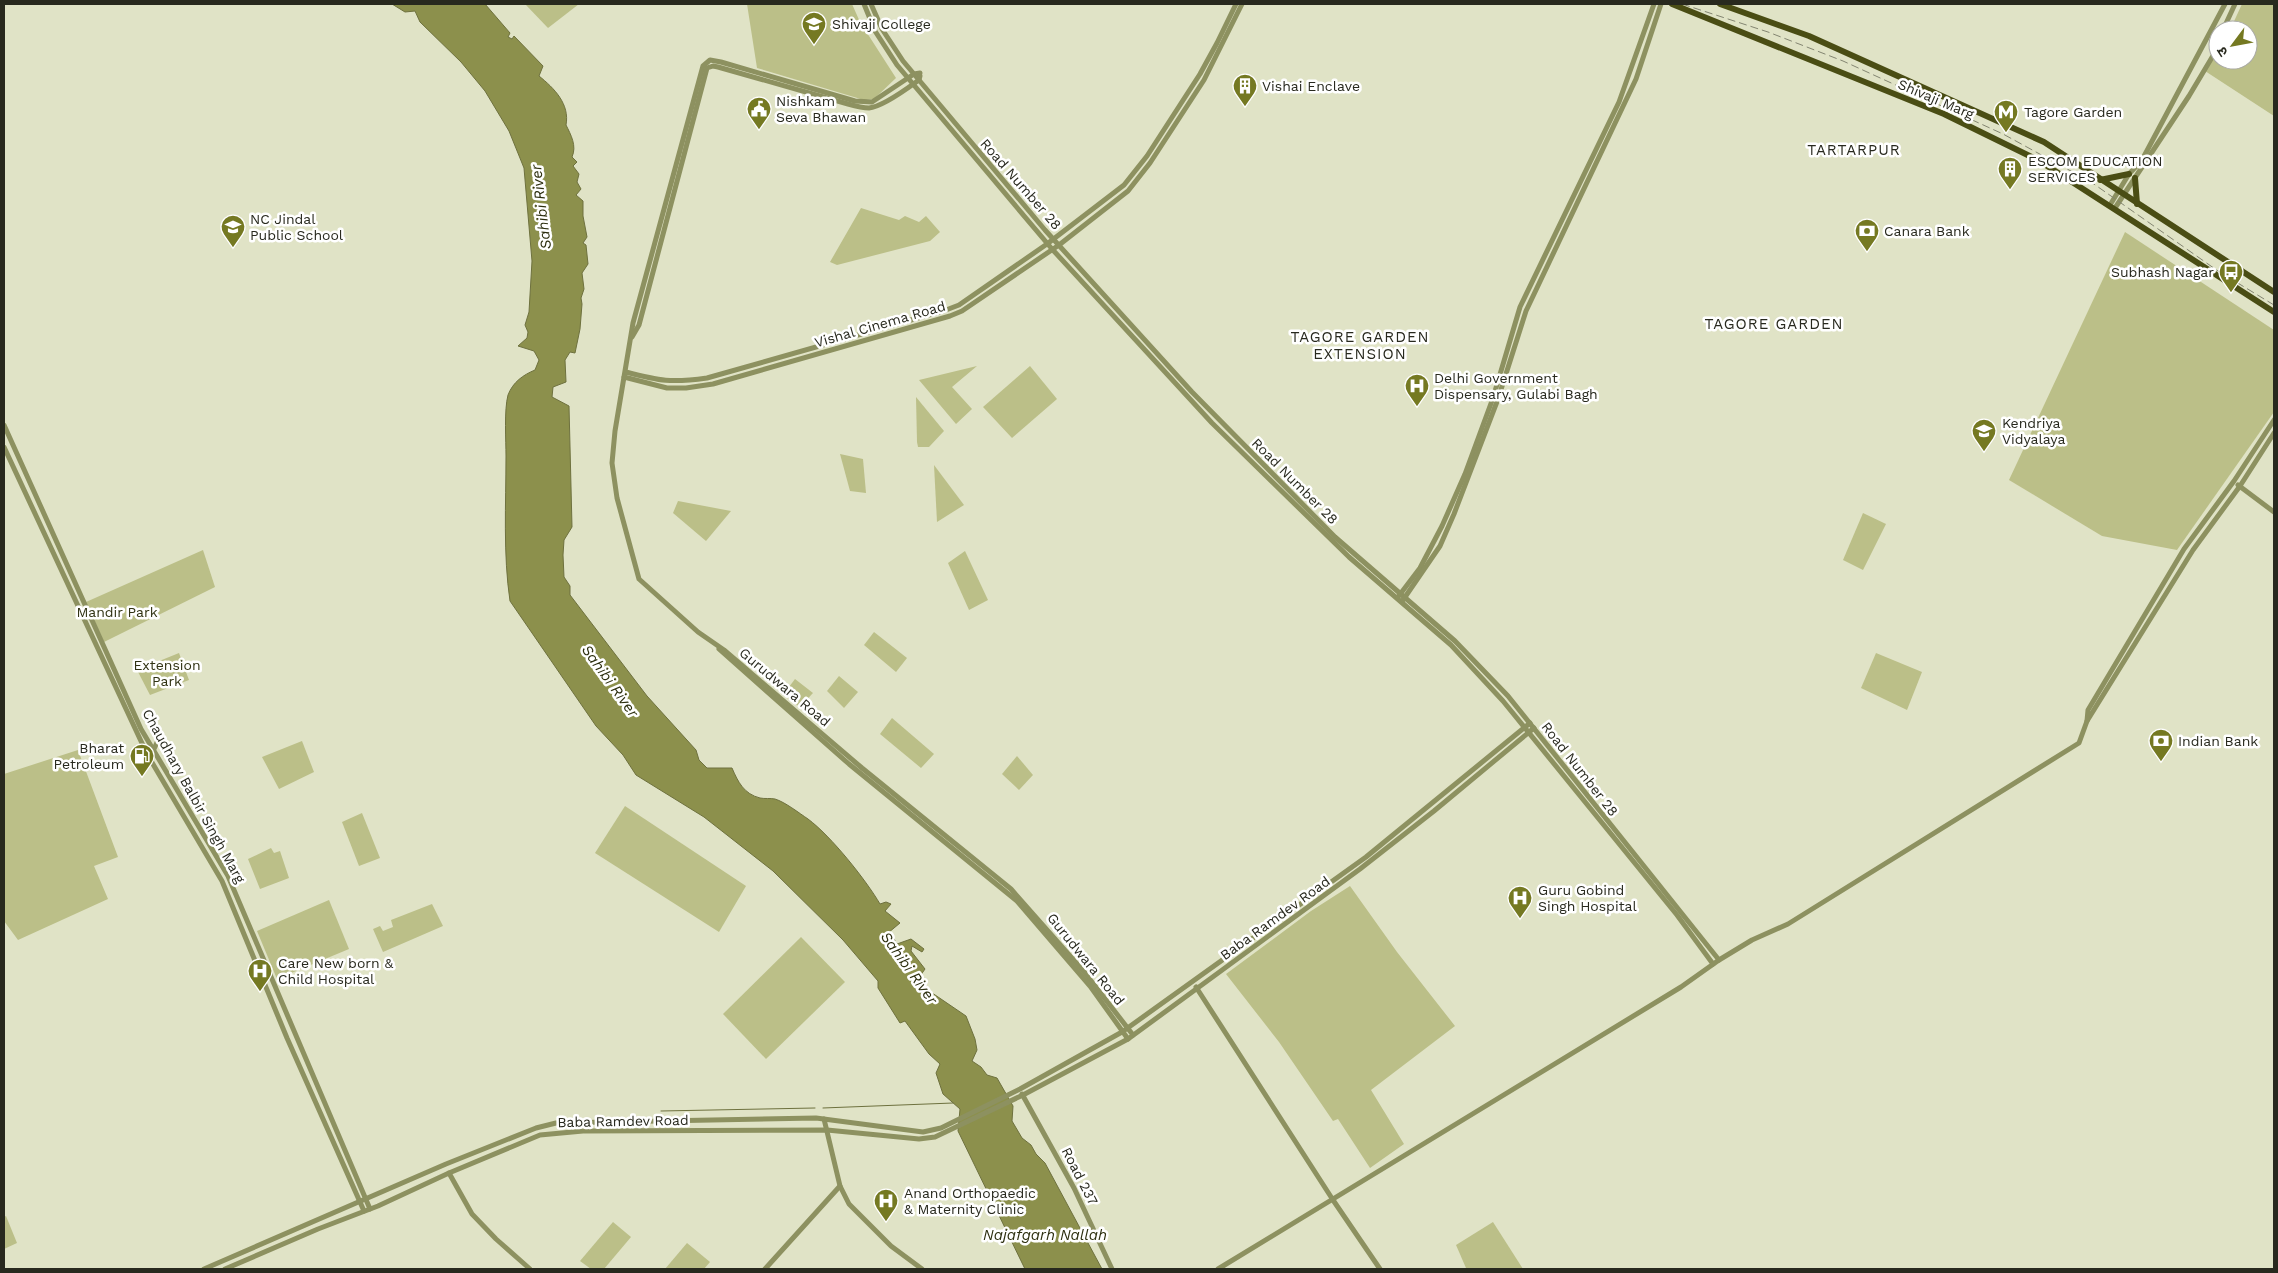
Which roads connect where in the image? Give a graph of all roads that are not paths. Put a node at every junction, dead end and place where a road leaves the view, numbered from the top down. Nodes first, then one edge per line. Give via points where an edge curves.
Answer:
1 (864, 4) edge
2 (871, 4) edge
3 (1236, 4) edge
4 (1242, 4) edge
5 (1654, 4) edge
6 (1662, 4) edge
7 (1672, 4) edge
8 (1720, 4) edge
9 (2225, 4) edge
10 (2235, 4) edge
11 (2228, 20) edge
12 (1220, 45) junction
13 (2208, 64) edge
14 (914, 74) junction
15 (1198, 78) junction
16 (909, 79) junction
17 (919, 80) junction
18 (1204, 80) junction
19 (913, 84) junction
20 (868, 105) junction
21 (2132, 176) junction
22 (2100, 180) junction
23 (2121, 194) junction
24 (2137, 204) junction
25 (2113, 207) junction
26 (1054, 239) junction
27 (1048, 244) junction
28 (1059, 245) junction
29 (1052, 249) junction
30 (2274, 292) edge
31 (2274, 312) edge
32 (625, 375) junction
33 (2274, 420) edge
34 (4, 425) edge
35 (2274, 434) edge
36 (4, 447) edge
37 (2234, 481) junction
38 (2240, 486) junction
39 (2274, 512) edge
40 (1400, 599) junction
41 (2087, 721) junction
42 (1530, 723) junction
43 (1525, 728) junction
44 (1534, 728) junction
45 (1529, 733) junction
46 (161, 734) dead end
47 (154, 751) junction
48 (1310, 896) junction
49 (1314, 902) junction
50 (1719, 960) junction
51 (1713, 964) junction
52 (1193, 982) junction
53 (1197, 988) junction
54 (1125, 1030) junction
55 (1133, 1035) junction
56 (1128, 1039) junction
57 (1020, 1089) junction
58 (1023, 1096) junction
59 (824, 1120) junction
60 (951, 1123) junction
61 (955, 1128) junction
62 (827, 1130) junction
63 (449, 1173) junction
64 (840, 1186) junction
65 (366, 1200) junction
66 (1333, 1200) junction
67 (360, 1203) junction
68 (370, 1209) junction
69 (364, 1211) junction
70 (204, 1269) edge
71 (225, 1269) edge
72 (530, 1269) edge
73 (765, 1269) edge
74 (922, 1269) edge
75 (1112, 1269) edge
76 (1218, 1269) edge
77 (1380, 1269) edge

1 - 16 street, Road Number 28 via 875,31
2 - 14 street via 882,28
3 - 12 street, Vishal Cinema Road
4 - 12 street, Vishal Cinema Road
5 - 40 street via 1619,102 1520,307 1494,398 1465,474 1442,526
6 - 40 street via 1636,79 1526,311 1498,399 1440,546
7 - 25 main road, Shivaji Marg via 1944,114 2038,160
8 - 22 main road, Shivaji Marg via 1808,36 2038,139
9 - 21 street
10 - 11 street
12 - 15 street, Vishal Cinema Road
12 - 18 street, Vishal Cinema Road
13 - 21 street
14 - 16 street
14 - 17 street, Road Number 28 via 920,73
15 - 18 street
15 - 26 street, Vishal Cinema Road via 1124,185
16 - 19 street, Road Number 28
16 - 20 street
17 - 19 street
17 - 26 street, Road Number 28
18 - 28 street, Vishal Cinema Road via 1128,191
19 - 20 street via 881,104
19 - 27 street, Road Number 28
20 - 32 street, Gurudwara Road via 710,60 706,62 633,323
21 - 22 main road
21 - 23 street
21 - 24 main road
22 - 23 main road, Shivaji Marg
23 - 24 main road, Shivaji Marg
23 - 25 street
24 - 30 main road, Shivaji Marg
25 - 31 main road, Shivaji Marg
26 - 27 street, Vishal Cinema Road
26 - 28 street, Road Number 28
27 - 29 street, Road Number 28
27 - 32 street, Vishal Cinema Road via 959,305 946,310 707,378 663,382
28 - 29 street, Vishal Cinema Road
28 - 40 street, Road Number 28 via 1192,392
29 - 32 street, Vishal Cinema Road via 950,316 713,384 667,388
29 - 40 street, Road Number 28 via 1212,424 1349,557
32 - 54 street, Gurudwara Road via 612,463 617,498 639,578 849,764 1017,901
33 - 37 street
34 - 47 street, Chaudhary Balbir Singh Marg
35 - 38 street
36 - 67 street, Chaudhary Balbir Singh Marg via 147,754 222,881
37 - 38 street
37 - 41 street via 2184,549 2088,710
38 - 39 street
38 - 41 street via 2193,550
40 - 42 street, Road Number 28 via 1455,641
40 - 43 street, Road Number 28 via 1450,645
41 - 50 street via 2078,743 2053,761 1788,924
42 - 43 street
42 - 44 street, Road Number 28
43 - 45 street, Road Number 28
43 - 48 street via 1366,857
44 - 45 street, Baba Ramdev Road
44 - 50 street, Road Number 28
45 - 49 street, Baba Ramdev Road via 1434,811
45 - 51 street, Road Number 28
46 - 47 street
47 - 65 street, Chaudhary Balbir Singh Marg via 228,876
48 - 49 street
48 - 52 street
49 - 53 street, Baba Ramdev Road
50 - 51 street
51 - 66 street via 1681,987
52 - 53 street
52 - 54 street
53 - 55 street, Baba Ramdev Road
53 - 66 street
54 - 55 street, Gurudwara Road
54 - 56 street, Gurudwara Road
54 - 57 street
55 - 56 street, Baba Ramdev Road
56 - 58 street, Baba Ramdev Road
57 - 58 street, Road 237
57 - 60 street
58 - 61 street, Baba Ramdev Road
58 - 75 street, Road 237 via 1074,1188
59 - 60 street via 923,1132
59 - 62 street
59 - 65 street via 556,1123 446,1164
60 - 61 street
61 - 62 street, Baba Ramdev Road via 936,1137 919,1139
62 - 63 street, Baba Ramdev Road via 556,1132 540,1135
62 - 64 street
63 - 68 street, Baba Ramdev Road
63 - 72 street via 472,1214
64 - 73 street
64 - 74 street via 849,1204 891,1246
65 - 67 street
65 - 68 street, Chaudhary Balbir Singh Marg
66 - 76 street
66 - 77 street
67 - 69 street, Chaudhary Balbir Singh Marg
67 - 70 street
68 - 69 street, Baba Ramdev Road
69 - 71 street, Baba Ramdev Road

